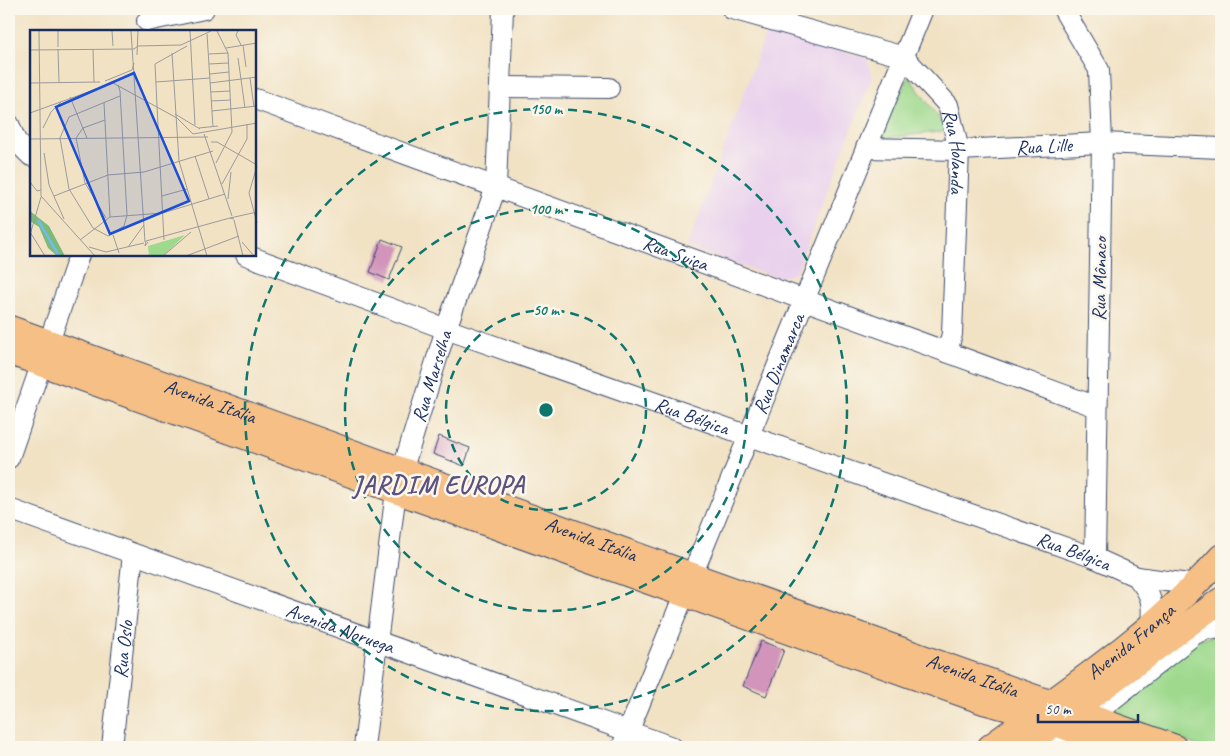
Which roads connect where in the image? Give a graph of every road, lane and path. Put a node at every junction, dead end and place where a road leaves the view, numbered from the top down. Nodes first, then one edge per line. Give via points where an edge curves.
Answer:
1 (204, 9) edge
2 (503, 9) edge
3 (732, 9) edge
4 (924, 9) edge
5 (1063, 9) edge
6 (146, 20) edge
7 (904, 57) junction
8 (500, 87) junction
9 (609, 88) dead end
10 (256, 99) edge
11 (9, 124) edge
12 (1102, 143) junction
13 (866, 148) junction
14 (1221, 148) edge
15 (959, 150) junction
16 (30, 155) edge
17 (496, 187) junction
18 (79, 256) edge
19 (249, 256) edge
20 (804, 300) junction
21 (9, 328) edge
22 (446, 329) junction
23 (9, 352) edge
24 (947, 352) junction
25 (46, 354) junction
26 (1097, 406) junction
27 (748, 435) junction
28 (9, 458) edge
29 (399, 481) junction
30 (9, 509) edge
31 (134, 554) junction
32 (1221, 557) edge
33 (1095, 558) junction
34 (1137, 577) junction
35 (687, 585) junction
36 (1196, 585) junction
37 (1221, 600) edge
38 (1151, 625) junction
39 (1214, 628) edge
40 (376, 641) junction
41 (985, 702) junction
42 (1062, 721) edge
43 (625, 739) edge
44 (1004, 745) edge
45 (112, 747) edge
46 (364, 747) edge
47 (672, 747) edge
48 (1118, 747) edge
49 (1174, 747) edge

1 - 6 street
2 - 8 street, Rua Marselha
3 - 7 street
4 - 7 street, Rua Dinamarca
5 - 12 street, Rua Mônaco via 1099,70
7 - 13 street, Rua Dinamarca
7 - 15 street, Rua Holanda via 948,105
8 - 9 street
8 - 17 street, Rua Marselha
10 - 17 street, Rua Suiça
11 - 16 street via 16,141
12 - 14 street, Rua Lille
12 - 15 street, Rua Lille
12 - 26 street, Rua Mônaco
13 - 15 street, Rua Lille
13 - 20 street, Rua Dinamarca
15 - 24 street, Rua Holanda via 952,334
17 - 20 street, Rua Suiça
17 - 22 street, Rua Marselha
18 - 25 street
19 - 22 street, Rua Bélgica
20 - 24 street, Rua Suiça
20 - 27 street, Rua Dinamarca
21 - 25 main road, Avenida Itália
22 - 27 street, Rua Bélgica
22 - 29 street, Rua Marselha
23 - 25 main road, Avenida Itália
24 - 26 street, Rua Suiça
25 - 28 street
25 - 29 main road, Avenida Itália
26 - 33 street, Rua Mônaco
27 - 33 street, Rua Bélgica
27 - 35 street, Rua Dinamarca
29 - 35 main road, Avenida Itália
29 - 40 street, Rua Marselha
30 - 31 street, Avenida Noruega
31 - 40 street, Avenida Noruega
31 - 45 street, Rua Oslo
32 - 36 main road, Avenida França
33 - 34 street, Rua Bélgica
34 - 36 street, Rua Bélgica
34 - 38 street via 1149,591
35 - 41 main road, Avenida Itália
35 - 42 main road, Avenida Itália
35 - 43 street, Rua Dinamarca
36 - 37 main road
36 - 38 main road, Avenida França
37 - 42 main road, Avenida França
38 - 42 main road, Avenida França
39 - 42 street via 1195,634
40 - 43 street, Avenida Noruega
40 - 46 street, Rua Marselha
41 - 42 main road, Avenida Itália
41 - 44 main road
42 - 44 main road, Avenida França
42 - 48 main road, Avenida Itália
42 - 49 main road, Avenida Itália
43 - 47 street, Avenida Noruega

